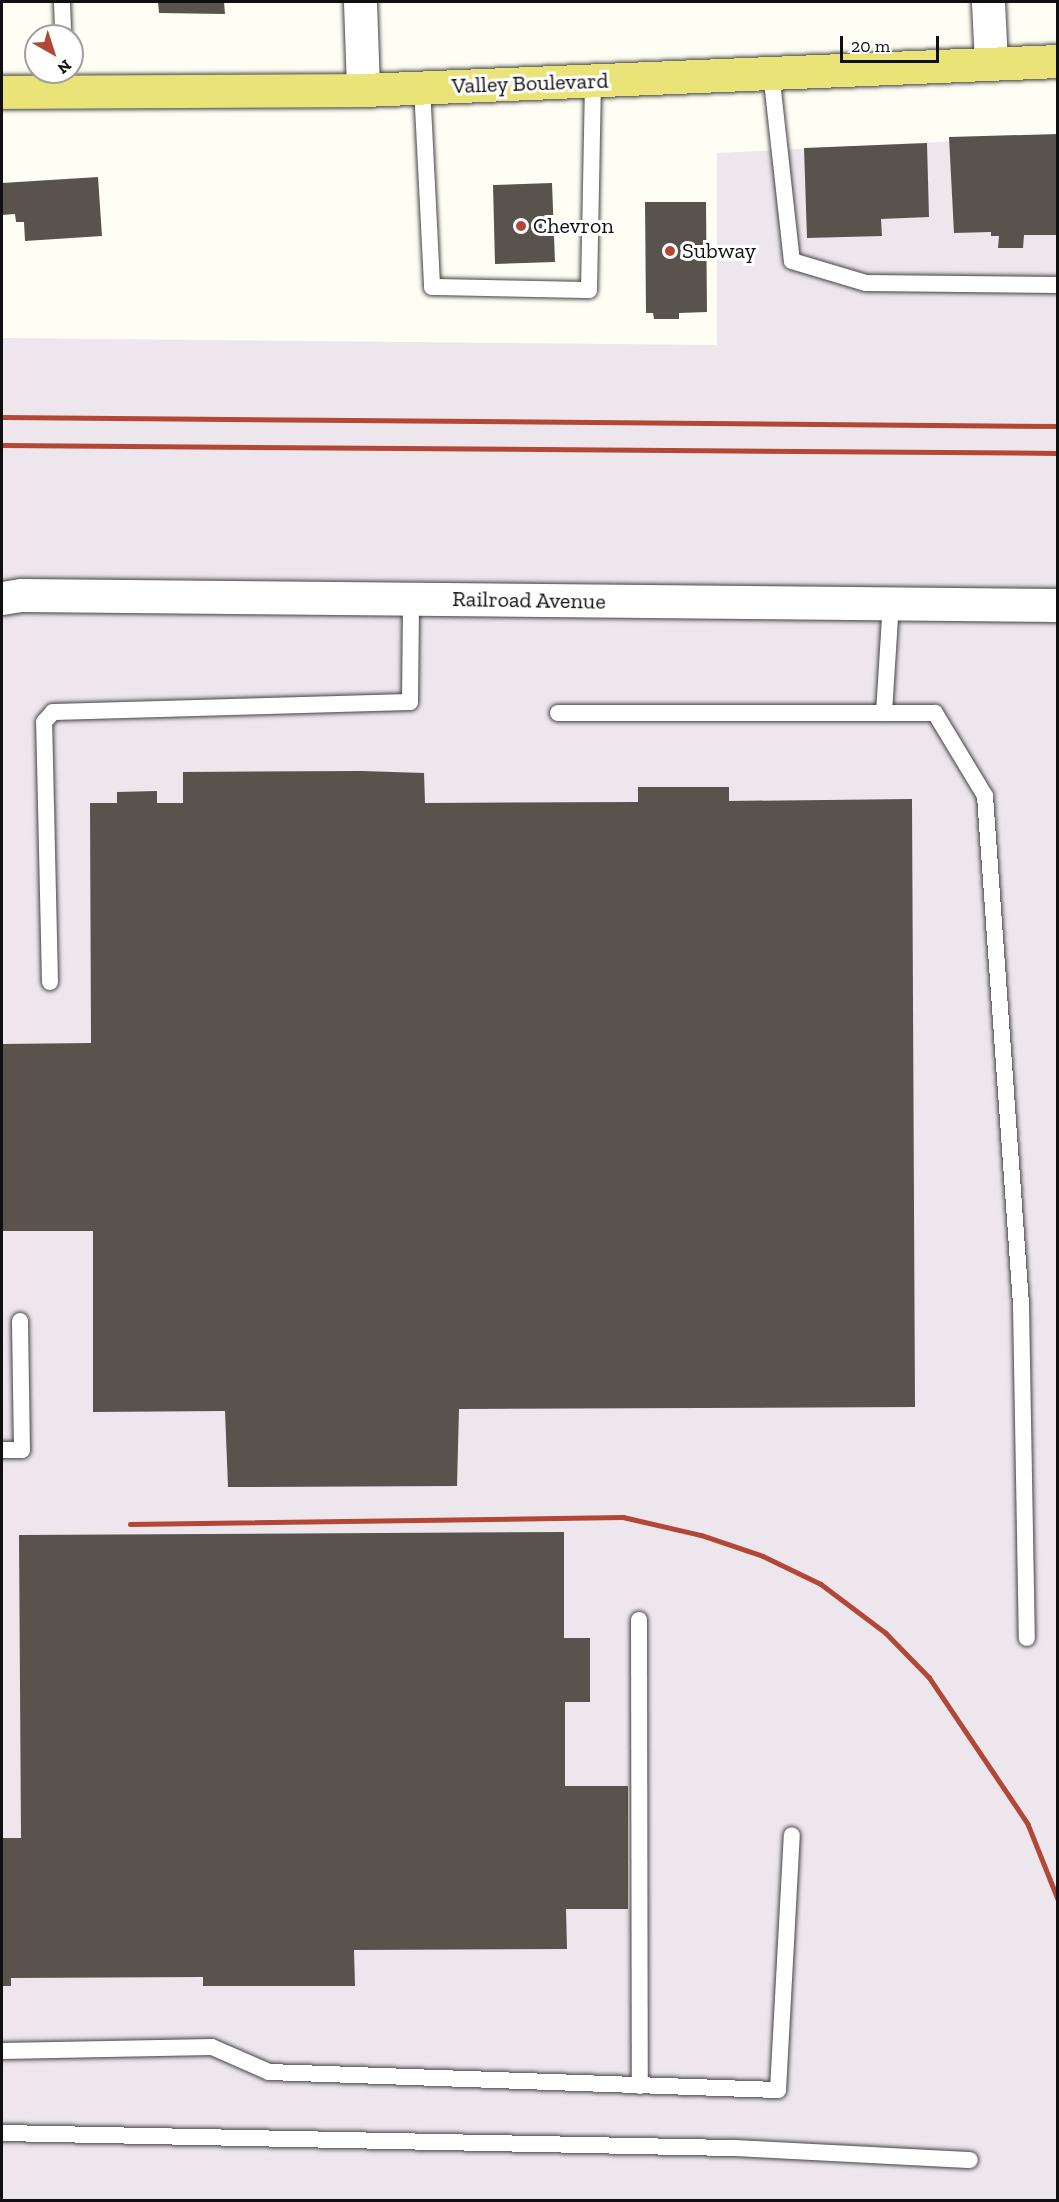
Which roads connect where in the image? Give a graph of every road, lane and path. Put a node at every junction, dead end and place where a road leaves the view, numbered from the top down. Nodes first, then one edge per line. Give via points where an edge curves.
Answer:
1 (62, 2) edge
2 (360, 2) edge
3 (988, 2) edge
4 (63, 24) edge
5 (1058, 61) edge
6 (991, 63) junction
7 (771, 72) junction
8 (593, 80) junction
9 (84, 83) edge
10 (52, 84) edge
11 (422, 87) junction
12 (363, 90) junction
13 (2, 92) edge
14 (1058, 285) edge
15 (2, 598) edge
16 (411, 598) junction
17 (891, 603) junction
18 (1058, 605) edge
19 (558, 713) dead end
20 (884, 713) junction
21 (50, 982) dead end
22 (20, 1321) dead end
23 (2, 1450) edge
24 (639, 1620) dead end
25 (1027, 1638) dead end
26 (792, 1835) dead end
27 (2, 2051) edge
28 (640, 2086) junction
29 (2, 2133) edge
30 (970, 2160) dead end

1 - 4 lane
2 - 12 street
3 - 6 street
5 - 6 main road, Valley Boulevard
6 - 7 main road, Valley Boulevard
7 - 8 main road, Valley Boulevard
7 - 14 lane via 792,261 866,283
8 - 11 main road, Valley Boulevard
8 - 11 lane via 589,290 432,287
9 - 12 main road, Valley Boulevard
10 - 13 main road, Valley Boulevard
11 - 12 main road, Valley Boulevard
15 - 16 street, Railroad Avenue
16 - 17 street, Railroad Avenue
16 - 21 lane via 410,702 53,712 44,722
17 - 18 street, Railroad Avenue
17 - 20 lane
19 - 20 lane
20 - 25 lane via 935,713 985,796 1021,1305
22 - 23 lane via 22,1450
24 - 28 lane
26 - 28 lane via 778,2090
27 - 28 lane via 212,2047 269,2072
29 - 30 lane via 734,2148

